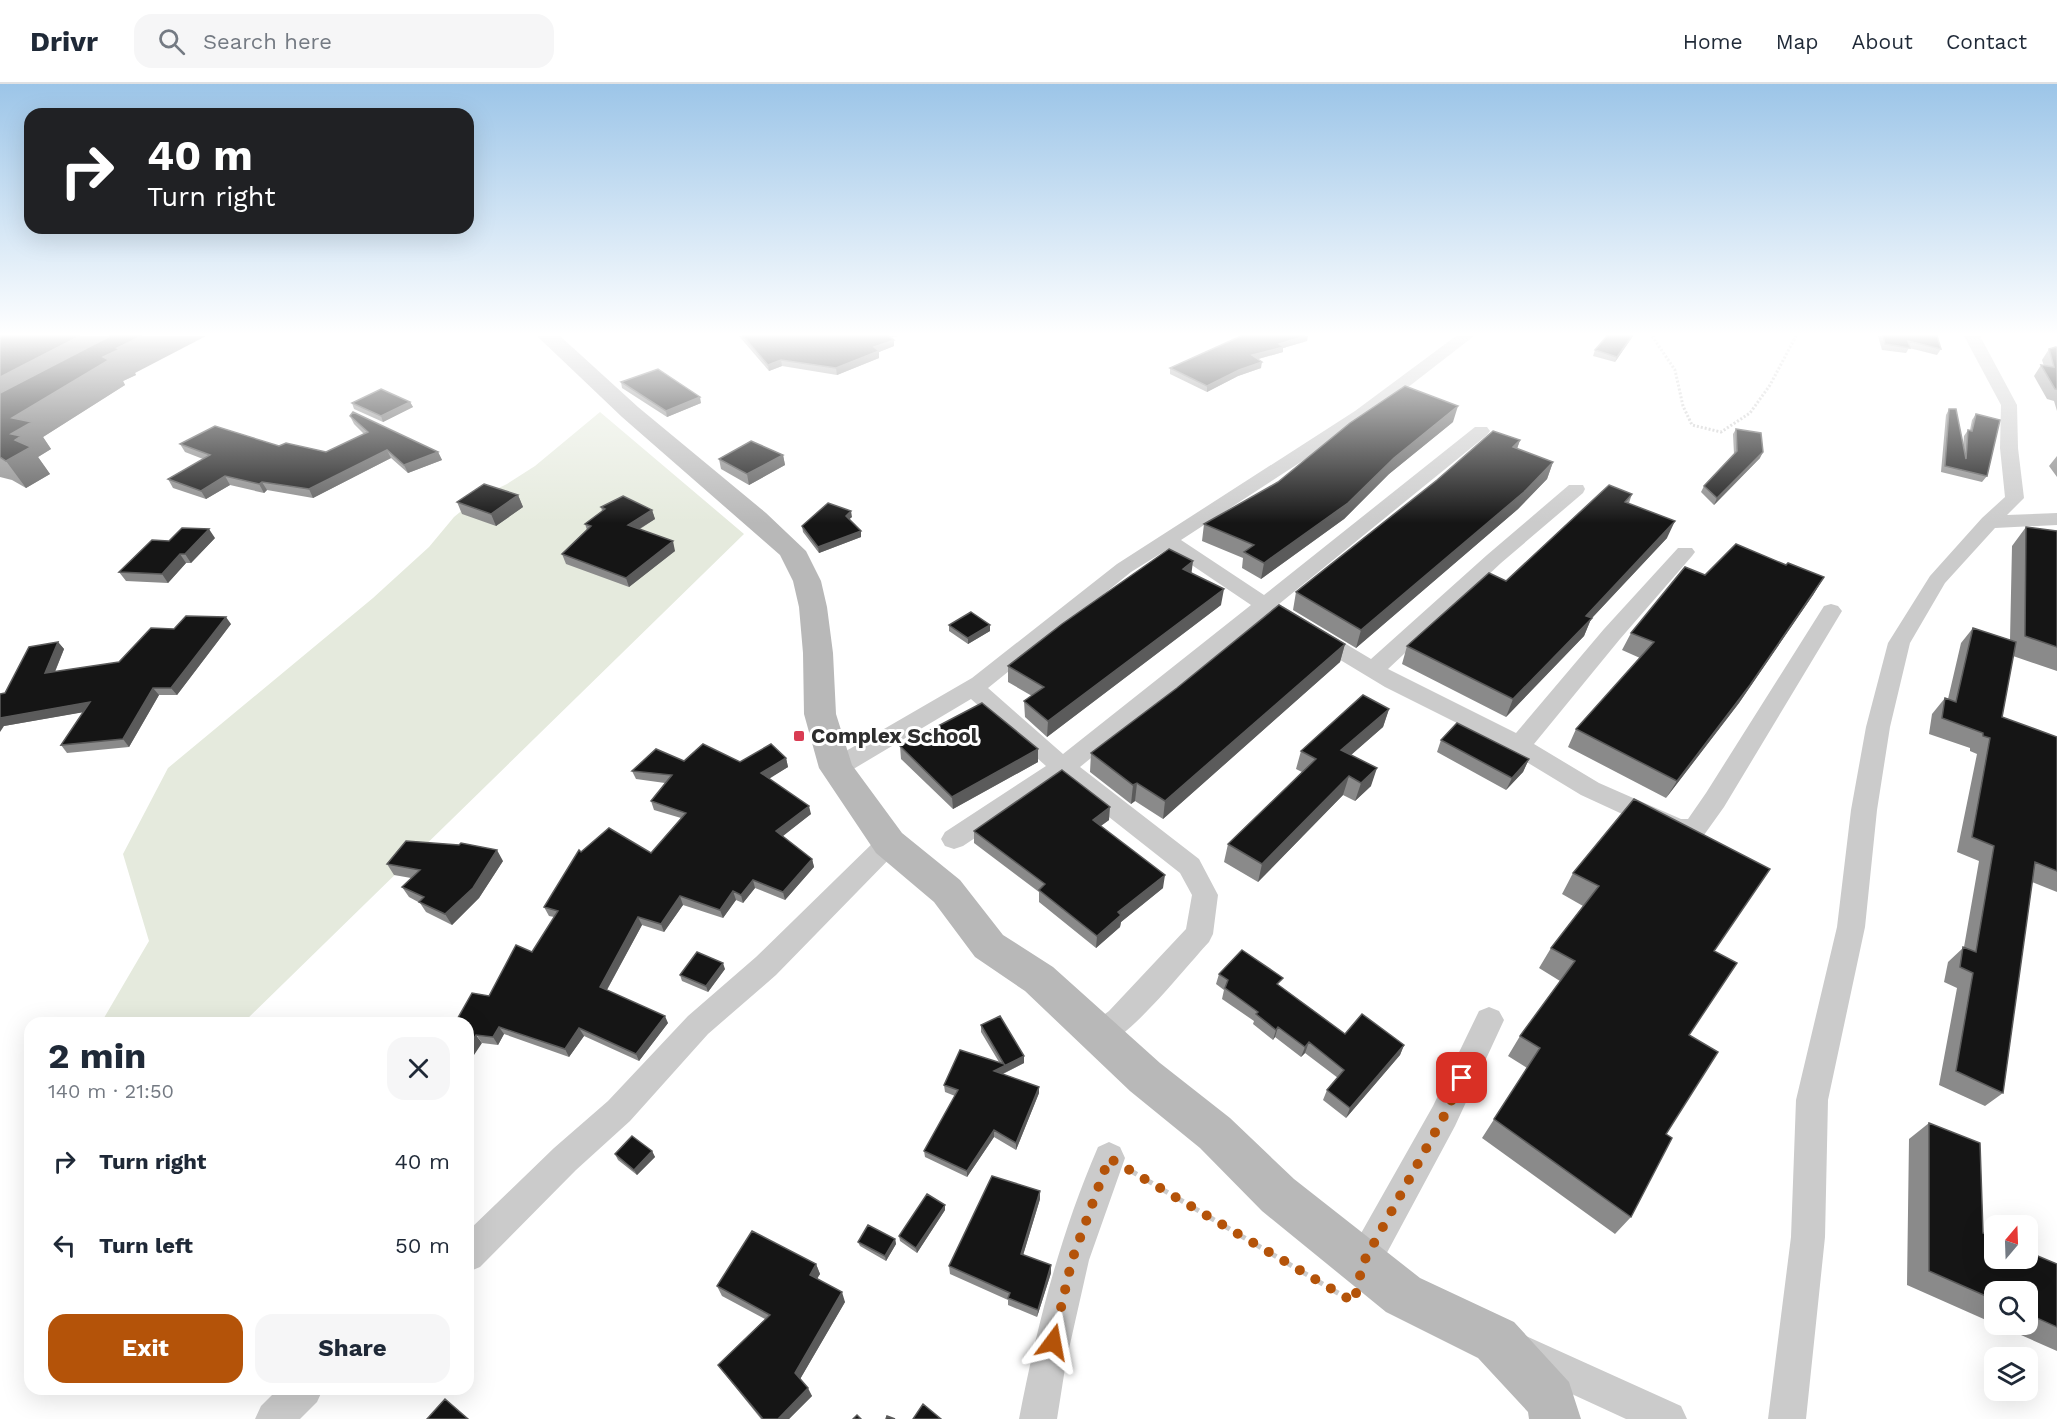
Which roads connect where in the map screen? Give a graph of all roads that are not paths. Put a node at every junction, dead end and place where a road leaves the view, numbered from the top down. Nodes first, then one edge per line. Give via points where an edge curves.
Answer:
1 (616, 398) edge
2 (1383, 398) edge
3 (2005, 398) edge
4 (1481, 431) dead end
5 (1576, 489) dead end
6 (2057, 519) edge
7 (1989, 522) junction
8 (1167, 540) junction
9 (1685, 552) dead end
10 (1265, 605) junction
11 (1831, 611) dead end
12 (1373, 670) junction
13 (972, 687) junction
14 (1518, 747) junction
15 (1063, 767) junction
16 (836, 768) junction
17 (954, 839) dead end
18 (889, 843) junction
19 (1489, 1020) dead end
20 (1100, 1035) junction
21 (1109, 1158) road end
22 (474, 1249) edge
23 (1363, 1263) junction
24 (1496, 1340) junction
25 (298, 1395) edge
26 (274, 1419) edge
27 (1038, 1419) edge
28 (1555, 1419) edge
29 (1668, 1419) edge
30 (1787, 1419) edge

1 - 16 main road via 792,551 807,582 813,607 820,714
2 - 8 street
3 - 7 street via 2015,498
4 - 10 street
5 - 12 street
6 - 7 street
7 - 30 street via 1937,580 1899,643 1878,727 1851,927 1812,1100 1808,1237
8 - 10 street
8 - 13 street via 1124,568
9 - 14 street
10 - 12 street
10 - 15 street
11 - 14 street via 1695,828 1679,829 1653,819 1590,789
12 - 14 street
13 - 15 street
13 - 16 street
15 - 17 street
15 - 20 street via 1190,866 1205,895 1199,934 1119,1020
16 - 18 main road
18 - 20 main road via 947,891 989,946 1039,979
18 - 22 street via 766,966 698,1025 619,1111
19 - 23 street via 1444,1116
20 - 23 main road via 1215,1133 1278,1195
21 - 27 street via 1072,1260
23 - 24 main road via 1403,1295
24 - 28 main road via 1551,1400
24 - 29 street
25 - 26 street

